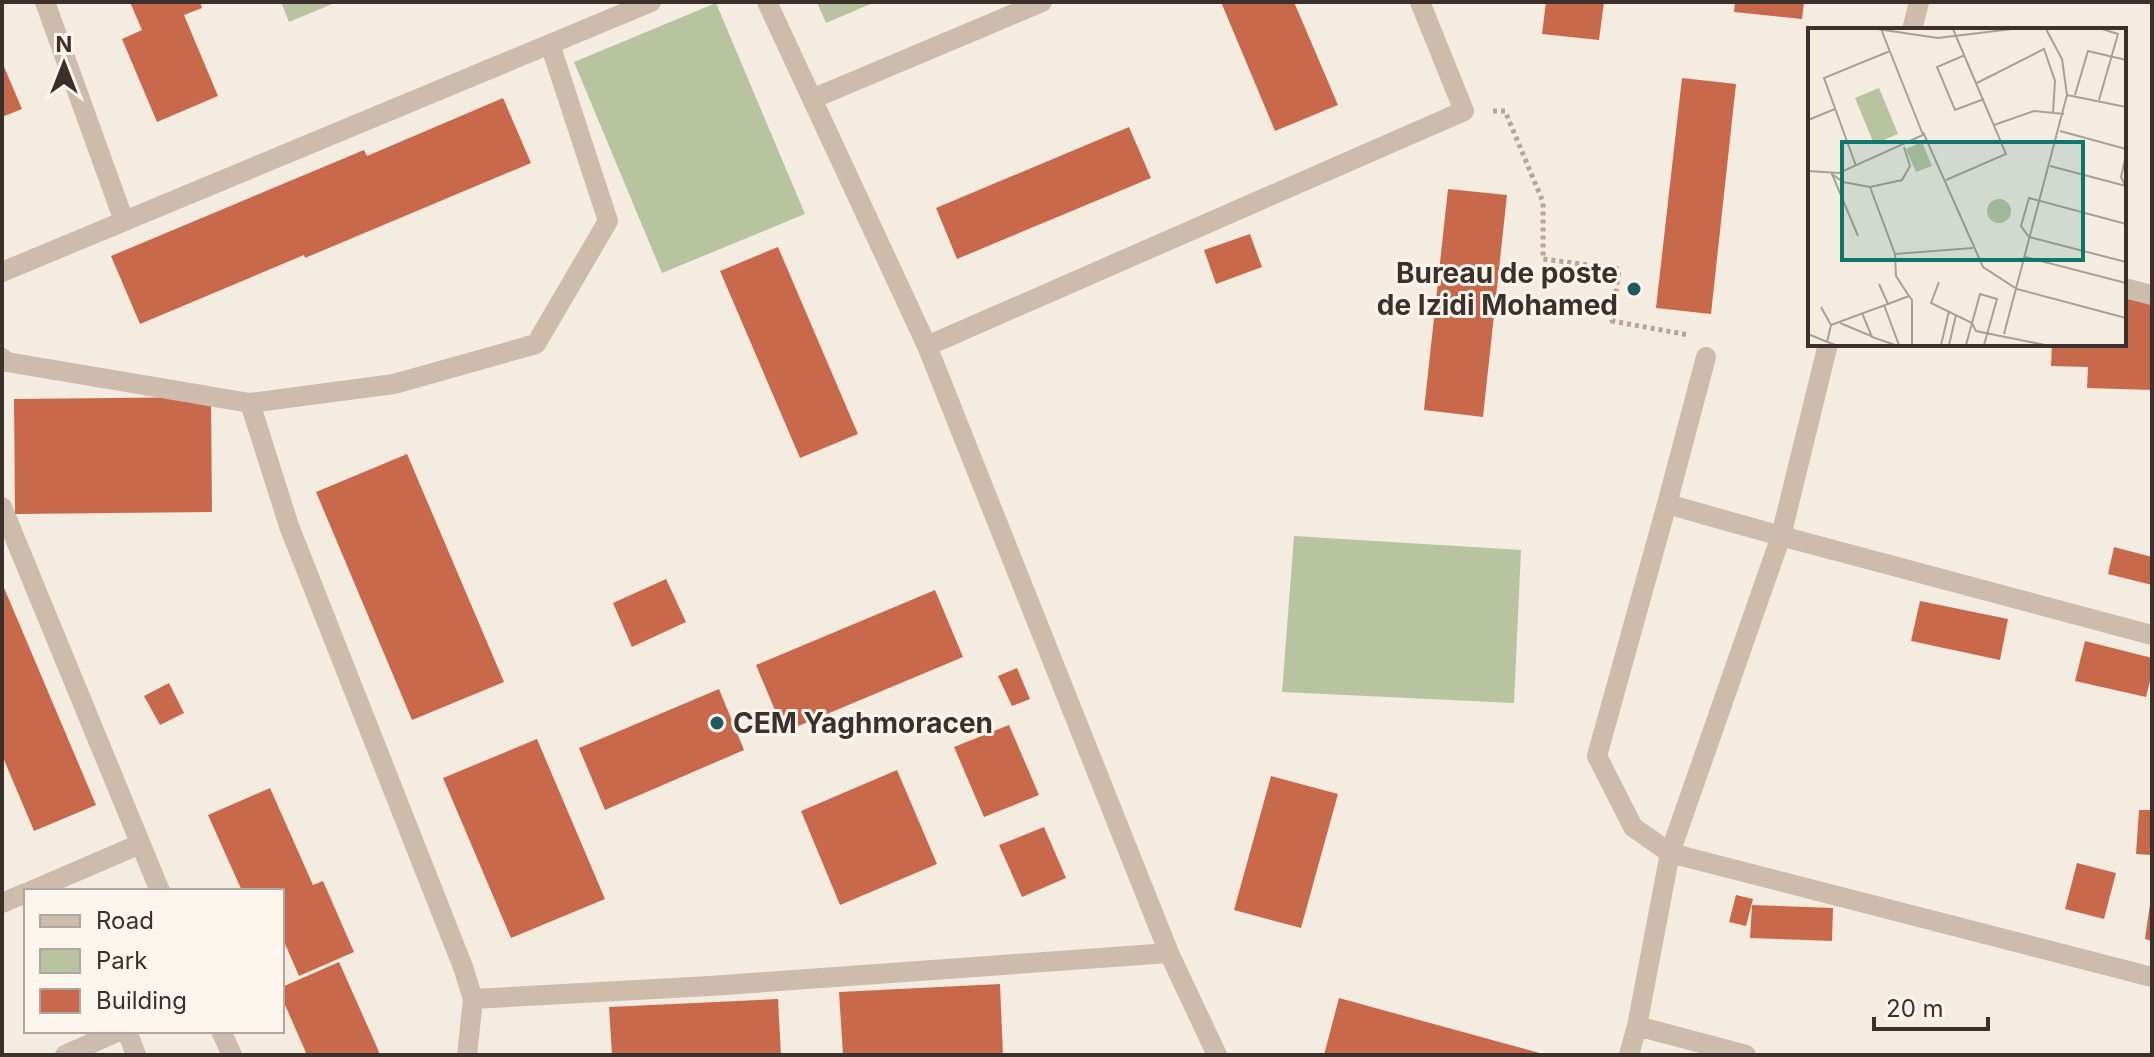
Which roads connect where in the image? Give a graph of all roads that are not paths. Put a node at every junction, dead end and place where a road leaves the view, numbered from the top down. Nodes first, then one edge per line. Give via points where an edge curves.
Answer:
1 (45, 2) edge
2 (651, 2) edge
3 (767, 2) edge
4 (1042, 2) edge
5 (1420, 2) edge
6 (1919, 2) edge
7 (1912, 28) edge
8 (550, 44) junction
9 (812, 99) junction
10 (124, 221) junction
11 (2, 272) edge
12 (2126, 288) edge
13 (2152, 295) edge
14 (927, 346) junction
15 (1828, 346) edge
16 (1706, 357) road end
17 (2, 358) edge
18 (250, 403) junction
19 (1667, 504) junction
20 (2, 507) edge
21 (1781, 536) junction
22 (2152, 635) edge
23 (140, 844) junction
24 (1670, 853) junction
25 (35, 889) edge
26 (159, 889) edge
27 (24, 894) edge
28 (2, 903) edge
29 (1169, 953) junction
30 (2152, 977) edge
31 (473, 999) junction
32 (1637, 1026) junction
33 (114, 1033) edge
34 (128, 1033) edge
35 (222, 1033) edge
36 (65, 1055) edge
37 (136, 1055) edge
38 (232, 1055) edge
39 (467, 1055) edge
40 (1217, 1055) edge
41 (1629, 1055) edge
42 (1746, 1055) edge

1 - 10 street
2 - 8 street
3 - 9 street
4 - 9 street
5 - 14 street via 1464,111
6 - 7 street
8 - 10 street
8 - 18 street via 608,221 536,344 394,384
9 - 14 street
10 - 11 street
12 - 13 street
14 - 29 street
15 - 21 street
16 - 19 street
17 - 18 street
18 - 31 street via 289,526
19 - 21 street
19 - 24 street via 1597,756 1633,827
20 - 23 street
21 - 22 street
21 - 24 street
23 - 25 street
23 - 26 street
24 - 30 street
24 - 32 street
27 - 28 street
29 - 31 street
29 - 40 street
31 - 39 street
32 - 41 street
32 - 42 street
33 - 36 street
34 - 37 street
35 - 38 street

